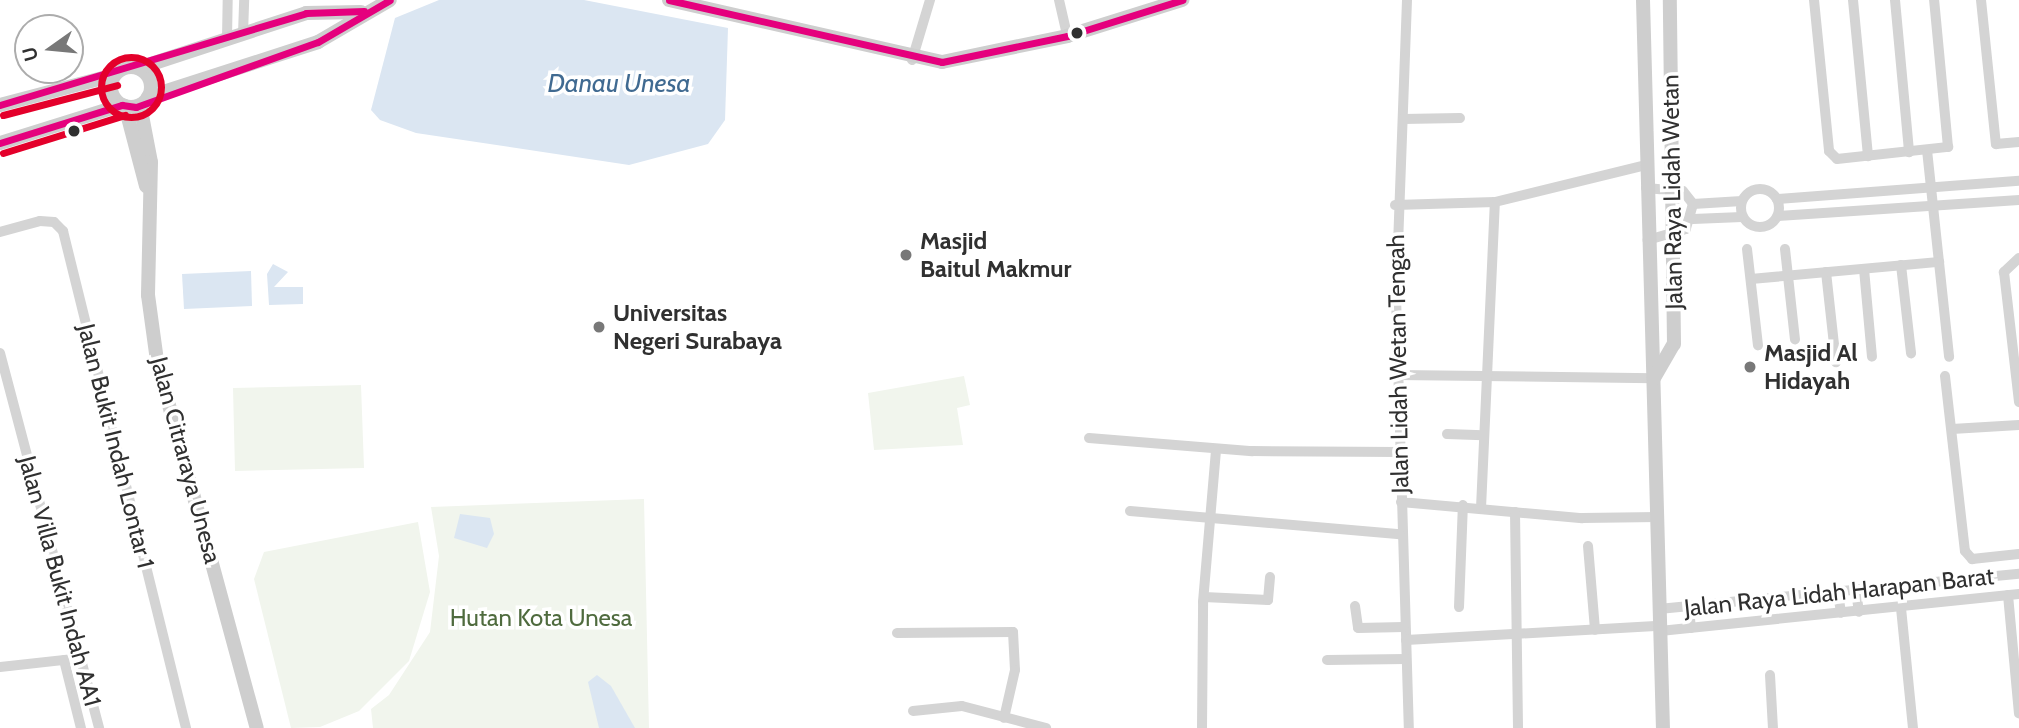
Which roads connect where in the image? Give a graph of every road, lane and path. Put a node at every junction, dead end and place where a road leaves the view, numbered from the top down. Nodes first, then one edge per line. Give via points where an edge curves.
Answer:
1 (228, 0) edge
2 (244, 0) edge
3 (390, 0) edge
4 (669, 0) edge
5 (930, 0) edge
6 (1059, 0) edge
7 (1182, 0) edge
8 (1407, 0) edge
9 (1643, 0) edge
10 (1670, 0) edge
11 (1814, 0) edge
12 (1853, 0) edge
13 (1895, 0) edge
14 (1934, 0) edge
15 (1981, 0) edge
16 (1143, 7) edge
17 (361, 12) junction
18 (306, 13) junction
19 (243, 34) junction
20 (1067, 36) junction
21 (227, 39) junction
22 (318, 42) junction
23 (912, 60) junction
24 (144, 67) junction
25 (114, 75) junction
26 (149, 99) junction
27 (0, 105) edge
28 (123, 106) junction
29 (1460, 117) dead end
30 (1403, 119) junction
31 (2019, 142) edge
32 (0, 143) edge
33 (1927, 150) junction
34 (1909, 152) junction
35 (1868, 156) junction
36 (1646, 165) junction
37 (2019, 181) edge
38 (146, 187) junction
39 (1646, 188) junction
40 (1674, 189) junction
41 (1932, 189) junction
42 (1777, 199) junction
43 (2019, 200) edge
44 (1741, 201) junction
45 (1495, 202) junction
46 (1693, 204) junction
47 (1395, 205) junction
48 (1934, 207) junction
49 (1742, 216) junction
50 (1778, 216) junction
51 (1693, 219) junction
52 (0, 232) edge
53 (1674, 235) junction
54 (1648, 240) junction
55 (1747, 249) dead end
56 (1785, 249) dead end
57 (2019, 258) edge
58 (1939, 262) junction
59 (1901, 265) junction
60 (1864, 269) junction
61 (1826, 272) junction
62 (1788, 276) junction
63 (1751, 279) junction
64 (1795, 339) dead end
65 (1758, 345) dead end
66 (0, 353) edge
67 (1911, 353) dead end
68 (1949, 356) dead end
69 (1872, 357) dead end
70 (1836, 362) dead end
71 (1486, 374) junction
72 (1397, 375) junction
73 (1945, 376) dead end
74 (1654, 378) junction
75 (2018, 385) edge
76 (2019, 402) edge
77 (2019, 425) edge
78 (1952, 429) junction
79 (1447, 434) dead end
80 (1483, 435) junction
81 (1088, 438) dead end
82 (1216, 450) junction
83 (1399, 452) junction
84 (1401, 502) junction
85 (1463, 505) junction
86 (1481, 508) junction
87 (1130, 511) dead end
88 (1515, 512) junction
89 (1658, 517) junction
90 (1212, 519) junction
91 (1400, 534) junction
92 (1588, 546) dead end
93 (2019, 554) edge
94 (2019, 574) edge
95 (1270, 577) dead end
96 (1856, 591) junction
97 (1838, 592) junction
98 (2013, 594) edge
99 (1203, 597) junction
100 (1355, 606) dead end
101 (1459, 607) dead end
102 (1689, 607) junction
103 (1901, 608) junction
104 (1659, 609) junction
105 (1858, 612) junction
106 (1841, 613) junction
107 (1404, 627) junction
108 (1691, 628) junction
109 (1660, 629) junction
110 (1595, 630) junction
111 (897, 634) dead end
112 (1518, 635) junction
113 (1405, 640) junction
114 (81, 658) junction
115 (2016, 658) edge
116 (1406, 659) junction
117 (64, 660) junction
118 (1327, 660) dead end
119 (0, 667) edge
120 (1770, 675) dead end
121 (914, 711) dead end
122 (2019, 713) edge
123 (1004, 718) junction
124 (81, 728) edge
125 (99, 728) edge
126 (186, 728) edge
127 (257, 728) edge
128 (1046, 728) edge
129 (1202, 728) edge
130 (1409, 728) edge
131 (1518, 728) edge
132 (1663, 728) edge
133 (1773, 728) edge
134 (1913, 728) edge

1 - 21 street
2 - 19 street
3 - 17 main road
4 - 23 main road
5 - 23 street
6 - 20 street
7 - 16 main road
8 - 30 street, Jalan Lidah Wetan Tengah
9 - 36 main road, Jalan Raya Lidah Wetan
10 - 40 main road, Jalan Raya Lidah Wetan
11 - 35 street via 1831,157
12 - 35 street
13 - 34 street
14 - 33 street via 1948,147
15 - 31 street via 1997,144
16 - 20 main road
17 - 18 main road
17 - 22 main road
18 - 19 main road
18 - 22 main road via 321,23
19 - 21 main road
20 - 23 main road via 942,62
21 - 24 main road
22 - 26 main road
24 - 25 main road
24 - 26 main road via 151,84
25 - 27 main road
25 - 28 main road via 111,92
26 - 28 main road
26 - 38 main road, Jalan Citraraya Unesa
28 - 32 main road
28 - 38 main road, Jalan Citraraya Unesa
29 - 30 street
30 - 47 street, Jalan Lidah Wetan Tengah
33 - 34 street
33 - 41 street
34 - 35 street
36 - 39 main road, Jalan Raya Lidah Wetan
36 - 45 street
37 - 41 street
38 - 127 main road, Jalan Citraraya Unesa via 149,315 157,360
39 - 40 street
39 - 54 main road, Jalan Raya Lidah Wetan
40 - 46 street
40 - 53 main road, Jalan Raya Lidah Wetan
41 - 42 street
41 - 48 street
42 - 44 street via 1754,189
42 - 50 street
43 - 48 street
44 - 46 street
44 - 49 street
45 - 47 street
45 - 71 street
46 - 51 street
47 - 72 street, Jalan Lidah Wetan Tengah
48 - 50 street
48 - 58 street
49 - 50 street via 1760,228
49 - 51 street
51 - 53 street
52 - 126 street, Jalan Bukit Indah Lontar 1 via 40,221 54,222 63,231
53 - 54 street
53 - 74 main road, Jalan Raya Lidah Wetan via 1674,344
54 - 74 main road, Jalan Raya Lidah Wetan
55 - 63 street
56 - 62 street
57 - 75 street via 2004,272
58 - 59 street
58 - 68 street
59 - 60 street
59 - 67 street
60 - 61 street
60 - 69 street
61 - 62 street
61 - 70 street
62 - 63 street
62 - 64 street
63 - 65 street
66 - 114 street, Jalan Villa Bukit Indah AA1
71 - 72 street
71 - 74 street
71 - 80 street
72 - 83 street, Jalan Lidah Wetan Tengah
73 - 78 street
74 - 89 main road, Jalan Raya Lidah Wetan
75 - 76 street
77 - 78 street
78 - 93 street via 1968,557
79 - 80 street
80 - 86 street
81 - 82 street
82 - 83 street
82 - 90 street
83 - 84 street, Jalan Lidah Wetan Tengah
84 - 85 street
84 - 91 street, Jalan Lidah Wetan Tengah
85 - 86 street
85 - 101 street
86 - 88 street
87 - 90 street
88 - 89 street
88 - 112 street
89 - 104 main road, Jalan Raya Lidah Wetan
90 - 91 street
90 - 99 street
91 - 107 street, Jalan Lidah Wetan Tengah
92 - 110 street
94 - 96 street, Jalan Raya Lidah Harapan Barat
95 - 99 street via 1268,600
96 - 97 street, Jalan Raya Lidah Harapan Barat
96 - 105 street
97 - 102 street, Jalan Raya Lidah Harapan Barat
97 - 106 street
98 - 103 street, Jalan Raya Lidah Harapan Barat
98 - 115 street
99 - 129 street
100 - 107 street via 1358,628
102 - 104 street, Jalan Raya Lidah Harapan Barat
102 - 108 street
103 - 105 street, Jalan Raya Lidah Harapan Barat
103 - 134 street
104 - 109 main road, Jalan Raya Lidah Wetan
105 - 106 street, Jalan Raya Lidah Harapan Barat
106 - 108 street, Jalan Raya Lidah Harapan Barat
107 - 113 street, Jalan Lidah Wetan Tengah
108 - 109 street, Jalan Raya Lidah Harapan Barat
109 - 110 street, Jalan Raya Lidah Harapan Barat
109 - 132 main road, Jalan Raya Lidah Wetan
110 - 112 street, Jalan Raya Lidah Harapan Barat
111 - 123 street via 1013,632 1015,670
112 - 113 street, Jalan Raya Lidah Harapan Barat
112 - 131 street
113 - 116 street, Jalan Lidah Wetan Tengah
114 - 117 street
114 - 125 street, Jalan Villa Bukit Indah AA1
115 - 122 street
116 - 118 street
116 - 130 street, Jalan Lidah Wetan Tengah
117 - 119 street
117 - 124 street, Jalan Villa Bukit Indah AA1
120 - 133 street
121 - 123 street via 962,706
123 - 128 street

